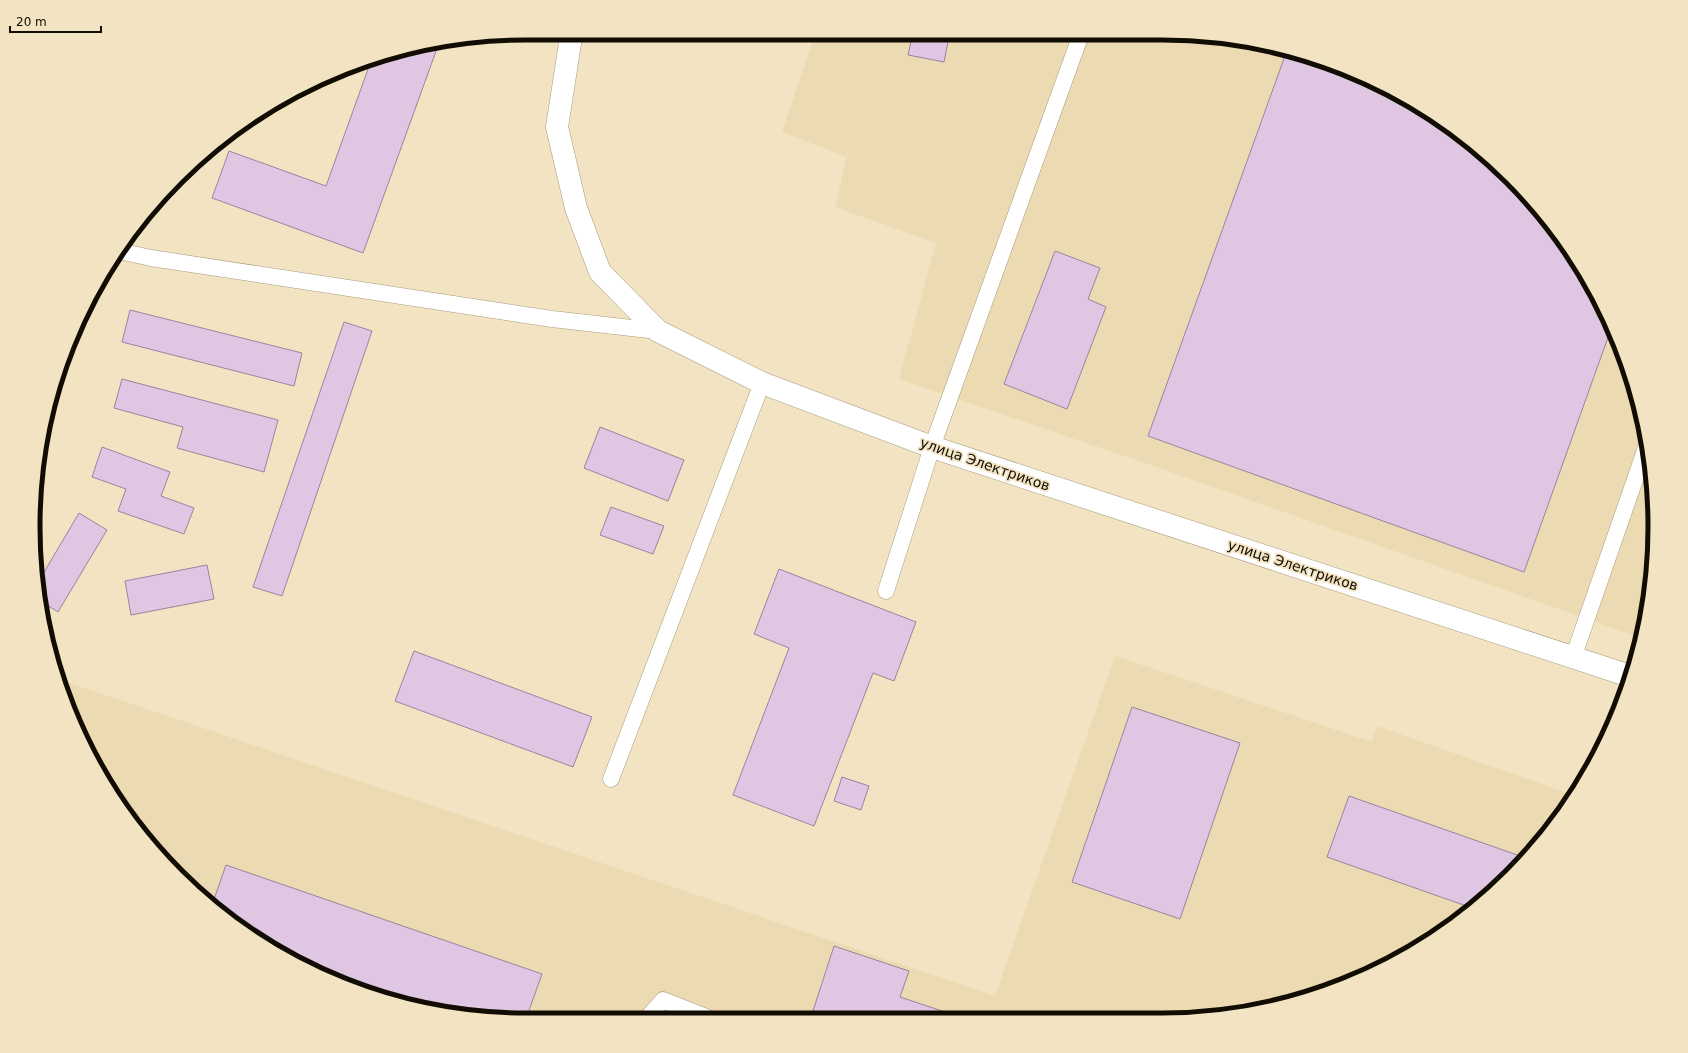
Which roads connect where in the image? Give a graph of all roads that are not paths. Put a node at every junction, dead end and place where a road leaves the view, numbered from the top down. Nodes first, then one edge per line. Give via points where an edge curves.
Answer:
1 (571, 40) edge
2 (1079, 40) edge
3 (125, 252) edge
4 (658, 331) junction
5 (762, 383) junction
6 (932, 447) junction
7 (1643, 457) edge
8 (886, 592) dead end
9 (1573, 658) junction
10 (1625, 674) edge
11 (611, 779) dead end
12 (652, 1013) edge
13 (696, 1013) edge

1 - 4 street, улица Электриков via 557,127 576,208 600,272
2 - 6 lane
3 - 4 lane via 544,317
4 - 5 street, улица Электриков
5 - 6 street, улица Электриков
5 - 11 lane
6 - 8 lane
6 - 9 street, улица Электриков
7 - 9 lane
9 - 10 street, улица Электриков
12 - 13 lane via 663,1000

